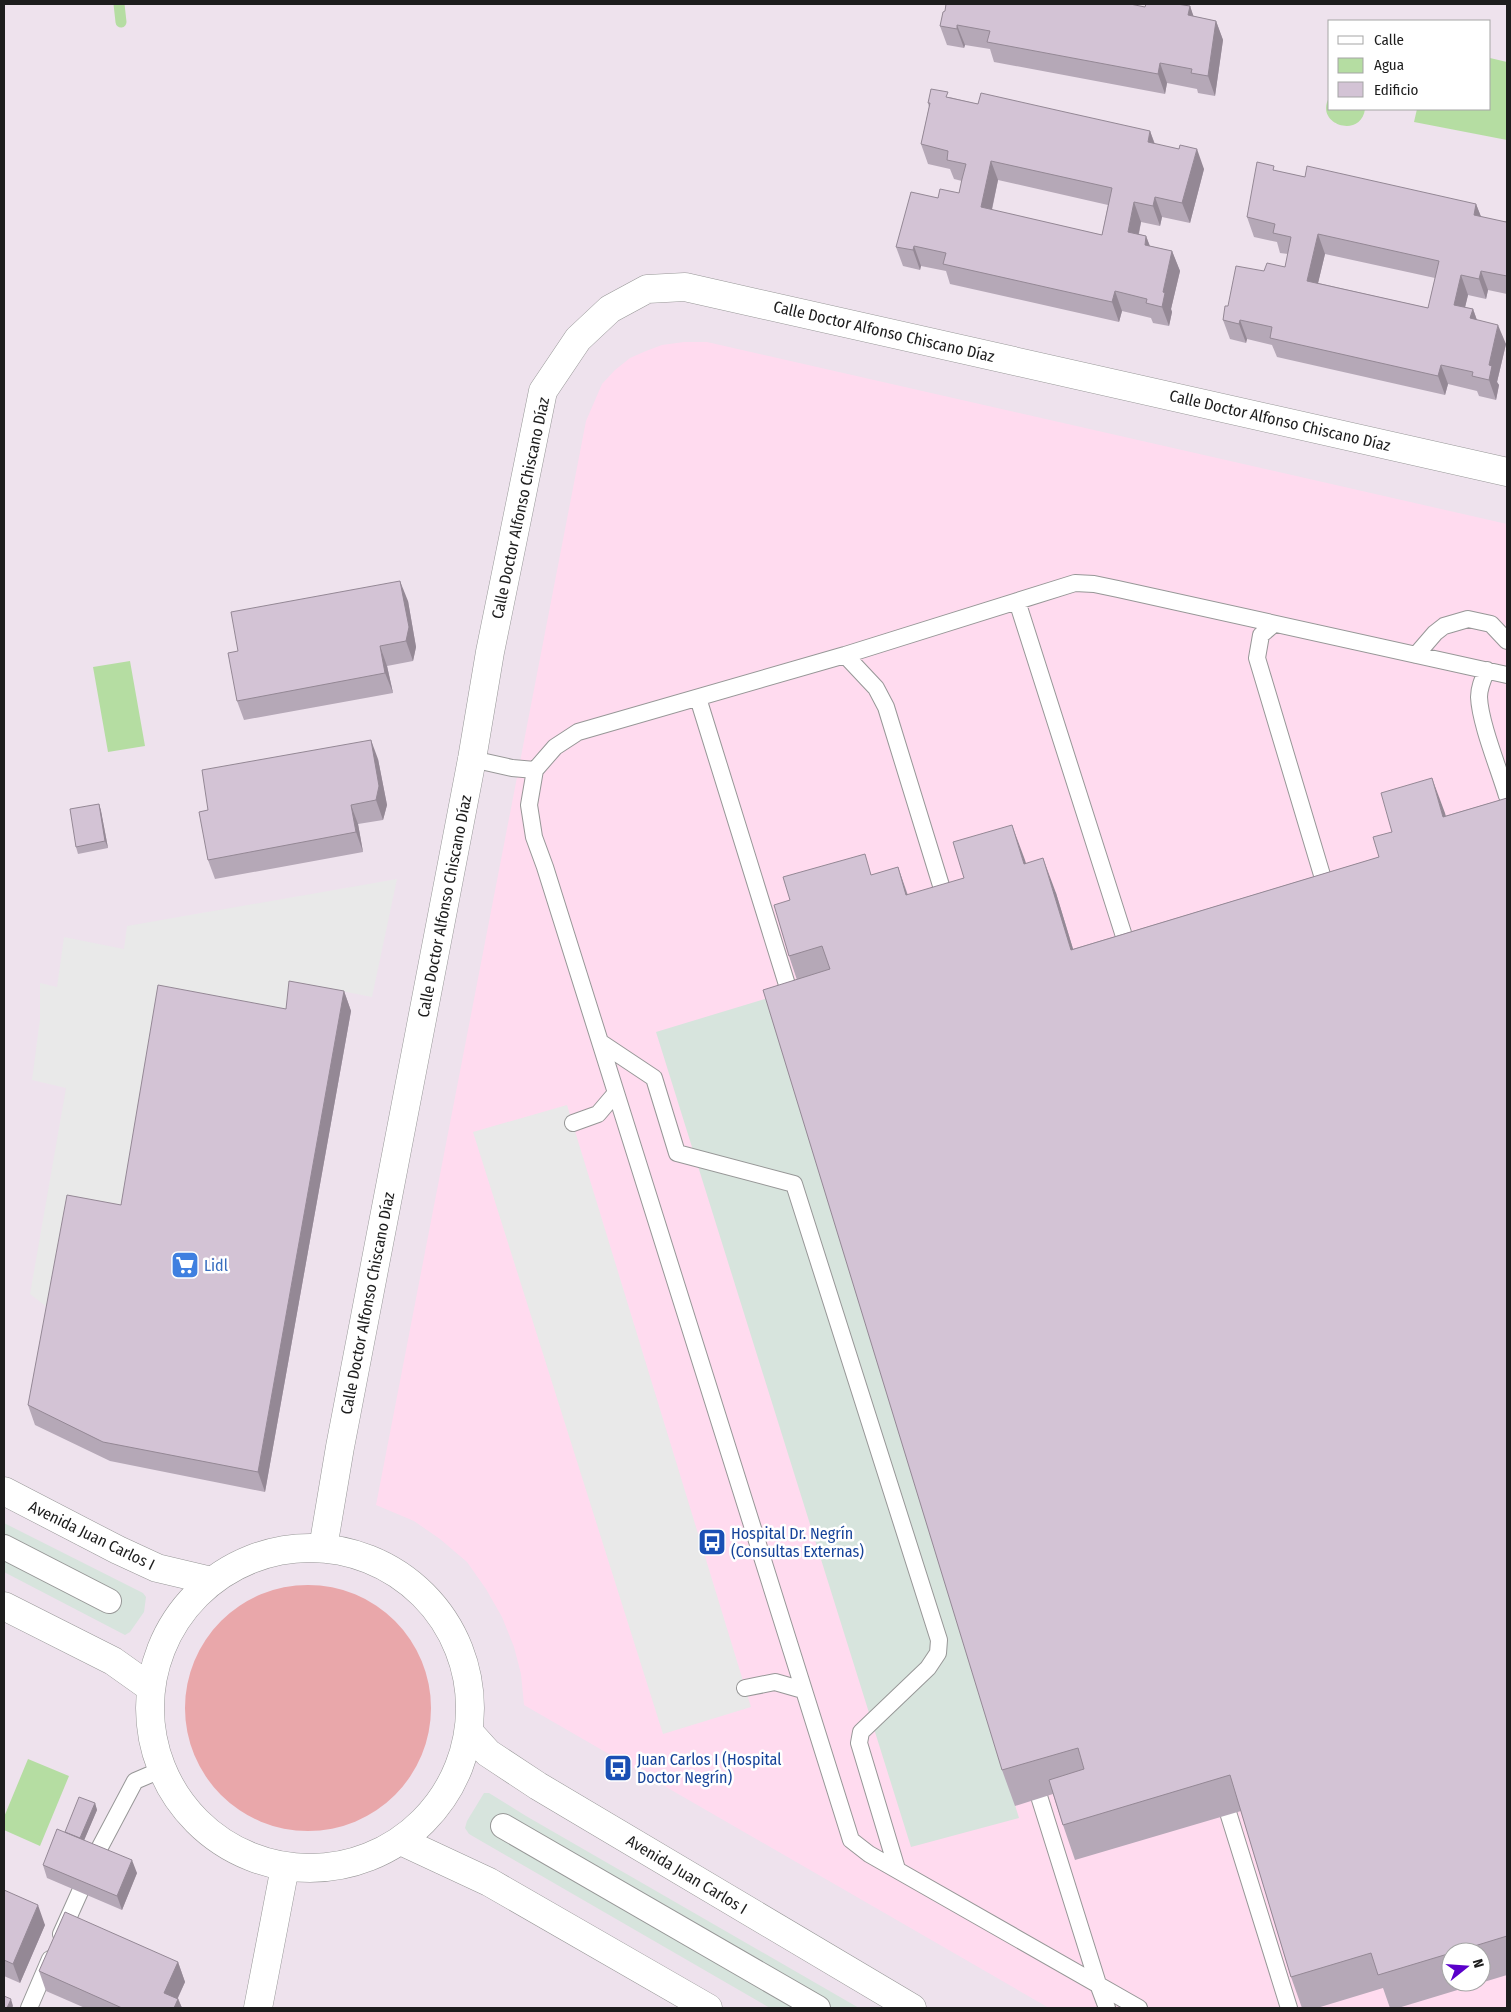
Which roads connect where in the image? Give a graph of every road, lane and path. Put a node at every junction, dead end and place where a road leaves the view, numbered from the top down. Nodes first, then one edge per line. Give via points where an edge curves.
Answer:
1 (1507, 472) edge
2 (1017, 601) junction
3 (1274, 624) junction
4 (1507, 641) edge
5 (845, 655) junction
6 (1416, 655) junction
7 (1486, 670) junction
8 (1507, 675) edge
9 (698, 698) junction
10 (472, 759) junction
11 (535, 770) junction
12 (1507, 796) edge
13 (1344, 879) edge
14 (1306, 890) edge
15 (1333, 910) edge
16 (950, 916) edge
17 (1143, 938) edge
18 (1114, 947) edge
19 (1134, 969) edge
20 (798, 1022) edge
21 (600, 1042) junction
22 (616, 1094) junction
23 (572, 1123) dead end
24 (4, 1491) edge
25 (4, 1547) edge
26 (323, 1548) junction
27 (212, 1581) junction
28 (109, 1602) dead end
29 (4, 1606) edge
30 (151, 1688) junction
31 (745, 1688) dead end
32 (803, 1690) junction
33 (469, 1732) junction
34 (1030, 1765) edge
35 (163, 1769) junction
36 (1218, 1780) edge
37 (503, 1826) dead end
38 (401, 1841) junction
39 (285, 1867) junction
40 (897, 1869) junction
41 (1098, 1984) junction
42 (29, 2008) edge
43 (258, 2008) edge
44 (708, 2008) edge
45 (818, 2008) edge
46 (912, 2008) edge
47 (1107, 2008) edge
48 (1139, 2008) edge
49 (1289, 2008) edge

1 - 10 street, Calle Doctor Alfonso Chiscano Díaz via 684,287 647,289 610,309 578,339 543,391 490,652
2 - 3 lane via 1075,583 1094,584
2 - 5 lane
2 - 19 lane
3 - 6 lane
3 - 15 lane via 1261,635 1257,658
4 - 6 lane via 1491,624 1468,620 1444,626
5 - 9 lane
5 - 16 lane via 876,688 886,707
6 - 7 lane
7 - 8 lane
7 - 12 lane via 1479,697
9 - 11 lane via 578,732 555,747
9 - 20 lane
10 - 11 lane
10 - 26 street, Calle Doctor Alfonso Chiscano Díaz
11 - 21 lane via 528,805 534,837
13 - 14 lane
17 - 18 lane
21 - 22 lane
21 - 40 lane via 654,1078 677,1153 794,1184 939,1640 938,1653 928,1668 861,1732 859,1743
22 - 23 lane via 598,1114
22 - 32 lane
24 - 27 street, Avenida Juan Carlos I via 157,1568
25 - 28 street
26 - 27 street via 284,1550 246,1561
26 - 33 street via 379,1563 404,1578 444,1620 458,1646 467,1674
27 - 30 street via 171,1628 158,1657
29 - 30 street via 112,1661
30 - 35 street via 151,1724
31 - 32 lane via 774,1682
32 - 40 lane via 851,1840
33 - 38 street via 461,1763 446,1793 426,1819
33 - 46 street, Avenida Juan Carlos I via 488,1753 538,1786
34 - 41 lane
35 - 39 street via 173,1790 194,1818 220,1841 251,1857
35 - 42 lane via 135,1781 100,1847
36 - 49 lane
37 - 45 street
38 - 39 street via 373,1856 334,1867
38 - 44 street via 489,1882
39 - 43 street
40 - 41 lane
41 - 47 lane
41 - 48 lane

